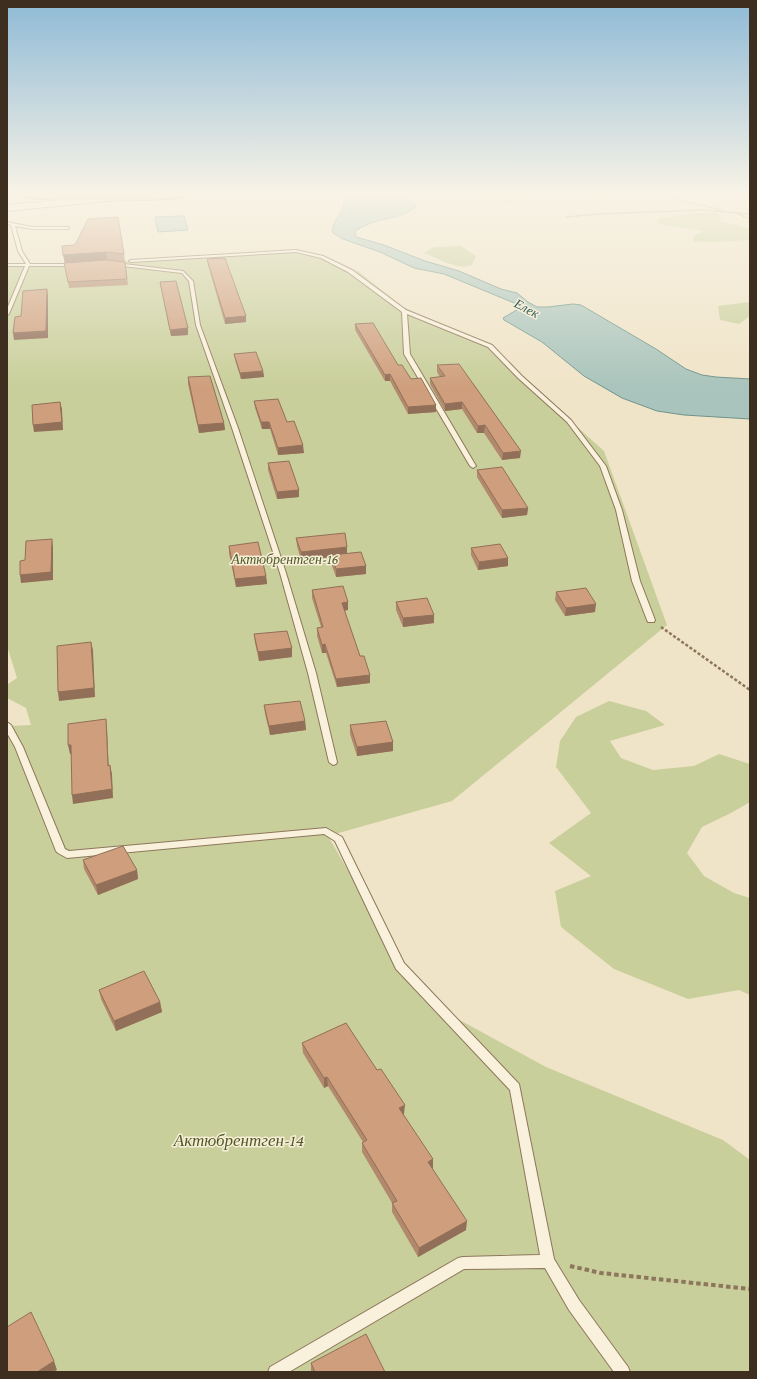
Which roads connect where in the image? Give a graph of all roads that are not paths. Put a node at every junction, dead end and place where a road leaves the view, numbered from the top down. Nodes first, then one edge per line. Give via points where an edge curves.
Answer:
1 (25, 258) edge
2 (180, 258) edge
3 (325, 258) edge
4 (28, 264) junction
5 (85, 264) edge
6 (7, 265) edge
7 (404, 311) junction
8 (7, 314) edge
9 (473, 466) dead end
10 (651, 620) road end
11 (7, 725) edge
12 (333, 762) dead end
13 (548, 1261) junction
14 (275, 1372) edge
15 (623, 1372) edge

1 - 4 lane
2 - 12 lane via 107,263 183,272 191,281 198,325 283,573 312,673
3 - 7 lane via 350,271
4 - 5 lane
4 - 6 lane
4 - 8 lane
7 - 9 lane via 407,354
7 - 10 lane via 490,346 569,421 603,466 619,510 636,581
11 - 13 lane via 20,747 61,851 67,855 326,831 339,839 400,966 515,1088
13 - 14 lane via 463,1263
13 - 15 lane via 574,1306

